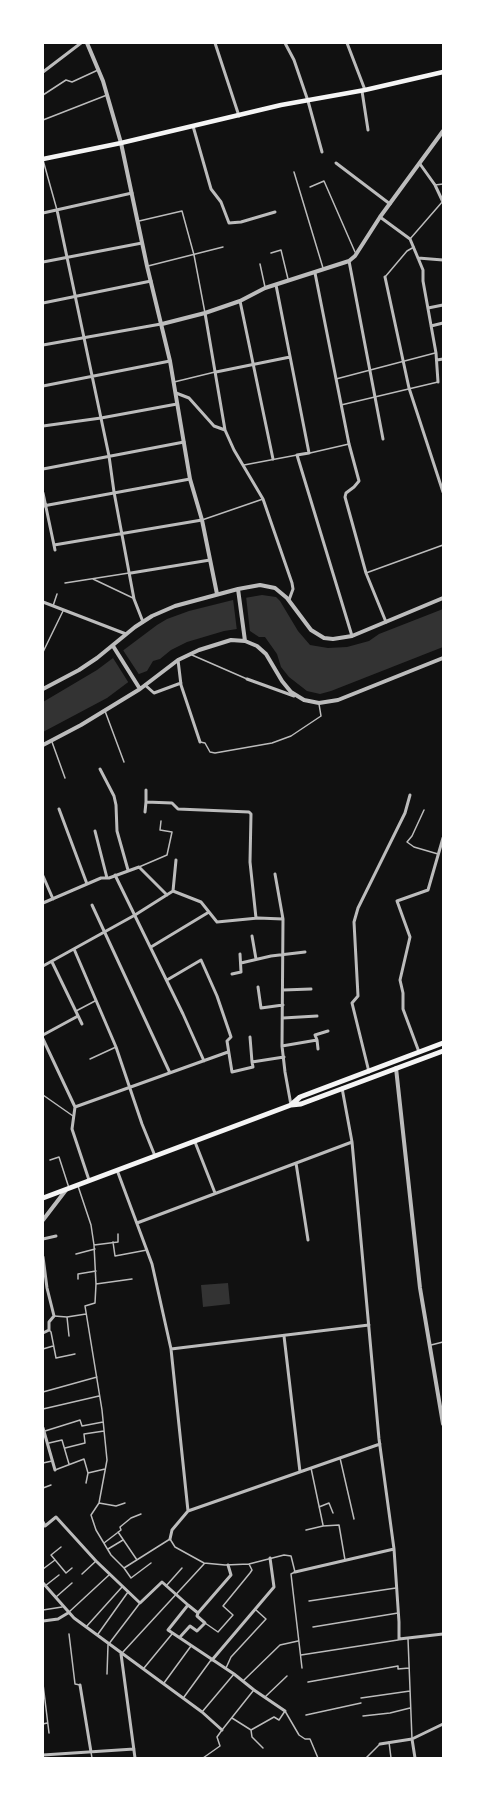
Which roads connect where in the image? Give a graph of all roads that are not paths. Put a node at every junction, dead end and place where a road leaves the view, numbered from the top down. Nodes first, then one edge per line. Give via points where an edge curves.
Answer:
1 (81, 43) edge
2 (87, 43) edge
3 (215, 43) edge
4 (285, 43) edge
5 (347, 43) edge
6 (98, 70) junction
7 (43, 72) edge
8 (443, 72) edge
9 (363, 91) junction
10 (107, 94) junction
11 (43, 95) edge
12 (308, 101) junction
13 (239, 116) junction
14 (43, 120) edge
15 (193, 126) junction
16 (368, 130) dead end
17 (443, 130) edge
18 (121, 143) junction
19 (322, 152) dead end
20 (43, 159) edge
21 (336, 163) dead end
22 (420, 164) junction
23 (294, 172) dead end
24 (443, 184) edge
25 (435, 185) junction
26 (310, 187) dead end
27 (132, 193) junction
28 (443, 201) edge
29 (390, 204) junction
30 (57, 210) junction
31 (43, 212) edge
32 (275, 212) dead end
33 (380, 217) junction
34 (138, 222) junction
35 (410, 239) junction
36 (142, 243) junction
37 (223, 247) dead end
38 (414, 247) junction
39 (271, 253) dead end
40 (356, 254) junction
41 (194, 255) junction
42 (67, 258) junction
43 (418, 258) junction
44 (443, 259) edge
45 (349, 261) junction
46 (43, 262) edge
47 (260, 264) dead end
48 (147, 266) junction
49 (324, 270) junction
50 (315, 273) junction
51 (386, 277) joint
52 (151, 281) junction
53 (289, 281) junction
54 (276, 284) junction
55 (265, 288) junction
56 (75, 297) junction
57 (240, 301) junction
58 (43, 303) edge
59 (443, 305) edge
60 (428, 308) junction
61 (205, 313) junction
62 (443, 323) edge
63 (162, 324) junction
64 (431, 326) junction
65 (85, 338) junction
66 (43, 345) edge
67 (436, 353) junction
68 (290, 357) junction
69 (443, 359) edge
70 (437, 360) junction
71 (170, 361) junction
72 (403, 361) junction
73 (253, 364) junction
74 (370, 370) junction
75 (216, 372) junction
76 (91, 375) junction
77 (336, 379) junction
78 (174, 382) junction
79 (438, 382) joint
80 (43, 386) edge
81 (409, 388) junction
82 (176, 392) junction
83 (375, 396) junction
84 (177, 404) junction
85 (341, 405) junction
86 (101, 418) junction
87 (43, 426) edge
88 (225, 430) junction
89 (383, 439) dead end
90 (184, 442) junction
91 (349, 444) junction
92 (309, 453) junction
93 (110, 456) junction
94 (297, 456) junction
95 (273, 459) junction
96 (243, 465) junction
97 (43, 469) edge
98 (190, 479) junction
99 (114, 492) junction
100 (443, 492) edge
101 (43, 493) edge
102 (263, 499) junction
103 (44, 505) edge
104 (202, 520) junction
105 (122, 534) junction
106 (54, 545) junction
107 (443, 545) edge
108 (55, 550) dead end
109 (210, 560) junction
110 (131, 573) junction
111 (366, 573) junction
112 (91, 579) junction
113 (65, 583) dead end
114 (238, 589) junction
115 (57, 594) dead end
116 (216, 594) junction
117 (443, 598) edge
118 (134, 599) junction
119 (289, 600) junction
120 (43, 602) edge
121 (53, 606) junction
122 (63, 610) junction
123 (143, 622) junction
124 (386, 622) junction
125 (126, 634) junction
126 (352, 636) junction
127 (245, 641) junction
128 (113, 646) junction
129 (43, 652) edge
130 (188, 654) junction
131 (443, 658) edge
132 (178, 660) junction
133 (247, 679) joint
134 (181, 683) junction
135 (145, 685) junction
136 (43, 689) edge
137 (140, 689) junction
138 (298, 697) junction
139 (319, 703) junction
140 (105, 711) junction
141 (51, 740) junction
142 (200, 742) joint
143 (43, 745) edge
144 (124, 762) dead end
145 (100, 769) dead end
146 (65, 778) dead end
147 (146, 790) dead end
148 (410, 795) dead end
149 (146, 802) junction
150 (59, 809) dead end
151 (424, 810) dead end
152 (145, 812) dead end
153 (162, 821) dead end
154 (95, 831) dead end
155 (443, 838) edge
156 (438, 854) junction
157 (176, 860) dead end
158 (139, 867) junction
159 (128, 870) junction
160 (275, 874) dead end
161 (115, 875) junction
162 (43, 876) edge
163 (107, 878) junction
164 (87, 884) junction
165 (173, 891) junction
166 (167, 895) junction
167 (53, 899) junction
168 (43, 903) edge
169 (92, 906) dead end
170 (210, 912) junction
171 (135, 915) junction
172 (256, 918) junction
173 (283, 919) junction
174 (104, 933) junction
175 (252, 936) dead end
176 (151, 947) junction
177 (74, 949) junction
178 (305, 952) dead end
179 (240, 954) dead end
180 (283, 955) junction
181 (256, 960) junction
182 (52, 962) junction
183 (241, 963) junction
184 (43, 966) edge
185 (232, 974) dead end
186 (167, 980) junction
187 (258, 987) dead end
188 (311, 989) dead end
189 (284, 990) junction
190 (97, 1000) junction
191 (283, 1005) junction
192 (76, 1011) junction
193 (78, 1016) junction
194 (317, 1016) dead end
195 (283, 1018) junction
196 (82, 1024) dead end
197 (328, 1031) dead end
198 (43, 1035) edge
199 (250, 1037) dead end
200 (43, 1039) edge
201 (316, 1040) junction
202 (443, 1043) edge
203 (282, 1046) junction
204 (116, 1047) junction
205 (318, 1049) dead end
206 (443, 1051) edge
207 (228, 1052) junction
208 (419, 1052) junction
209 (284, 1057) junction
210 (90, 1059) dead end
211 (204, 1061) junction
212 (252, 1062) junction
213 (396, 1068) junction
214 (369, 1072) junction
215 (170, 1073) junction
216 (130, 1087) junction
217 (342, 1088) junction
218 (43, 1095) edge
219 (291, 1105) junction
220 (75, 1106) junction
221 (74, 1116) junction
222 (195, 1142) junction
223 (352, 1142) junction
224 (155, 1156) junction
225 (50, 1160) dead end
226 (296, 1163) junction
227 (117, 1170) junction
228 (89, 1180) junction
229 (77, 1184) junction
230 (68, 1188) junction
231 (215, 1193) junction
232 (43, 1198) edge
233 (43, 1220) edge
234 (137, 1223) junction
235 (118, 1234) dead end
236 (56, 1236) dead end
237 (43, 1239) edge
238 (308, 1240) dead end
239 (113, 1242) junction
240 (94, 1245) junction
241 (95, 1249) junction
242 (147, 1250) junction
243 (76, 1254) dead end
244 (43, 1257) edge
245 (96, 1271) junction
246 (132, 1278) dead end
247 (78, 1279) dead end
248 (96, 1284) junction
249 (86, 1314) junction
250 (54, 1316) junction
251 (66, 1317) junction
252 (369, 1325) junction
253 (49, 1330) junction
254 (43, 1333) edge
255 (69, 1336) dead end
256 (284, 1336) junction
257 (443, 1342) edge
258 (53, 1346) junction
259 (429, 1346) junction
260 (43, 1349) edge
261 (171, 1349) junction
262 (75, 1354) dead end
263 (97, 1376) junction
264 (43, 1392) edge
265 (100, 1396) junction
266 (43, 1409) edge
267 (103, 1422) junction
268 (443, 1424) edge
269 (44, 1429) edge
270 (104, 1431) junction
271 (47, 1444) junction
272 (380, 1444) junction
273 (65, 1448) junction
274 (340, 1458) junction
275 (52, 1460) junction
276 (43, 1463) edge
277 (69, 1464) junction
278 (311, 1468) junction
279 (105, 1469) junction
280 (55, 1470) joint
281 (300, 1472) junction
282 (88, 1473) junction
283 (86, 1484) dead end
284 (51, 1485) dead end
285 (43, 1488) edge
286 (99, 1503) junction
287 (125, 1503) dead end
288 (319, 1506) junction
289 (188, 1511) junction
290 (333, 1513) dead end
291 (141, 1514) dead end
292 (354, 1518) dead end
293 (43, 1522) edge
294 (323, 1526) junction
295 (306, 1530) dead end
296 (118, 1532) junction
297 (170, 1539) junction
298 (123, 1540) junction
299 (104, 1543) junction
300 (61, 1547) dead end
301 (108, 1549) junction
302 (394, 1549) junction
303 (270, 1558) junction
304 (55, 1560) junction
305 (137, 1560) junction
306 (96, 1561) junction
307 (345, 1561) junction
308 (152, 1563) dead end
309 (204, 1563) junction
310 (249, 1564) junction
311 (228, 1565) junction
312 (72, 1568) dead end
313 (124, 1568) junction
314 (182, 1568) dead end
315 (43, 1570) edge
316 (295, 1572) junction
317 (82, 1574) dead end
318 (59, 1575) dead end
319 (110, 1575) junction
320 (72, 1583) dead end
321 (44, 1585) edge
322 (166, 1586) junction
323 (122, 1587) junction
324 (396, 1588) junction
325 (128, 1592) junction
326 (176, 1595) junction
327 (54, 1598) junction
328 (310, 1601) dead end
329 (140, 1603) junction
330 (188, 1605) junction
331 (62, 1607) junction
332 (255, 1609) junction
333 (43, 1610) edge
334 (68, 1613) junction
335 (198, 1613) junction
336 (398, 1613) junction
337 (43, 1621) edge
338 (205, 1623) junction
339 (86, 1627) junction
340 (313, 1627) dead end
341 (173, 1633) junction
342 (69, 1634) dead end
343 (443, 1634) edge
344 (96, 1635) junction
345 (180, 1638) junction
346 (408, 1638) junction
347 (399, 1639) junction
348 (298, 1641) junction
349 (108, 1644) junction
350 (191, 1646) junction
351 (122, 1654) junction
352 (301, 1655) junction
353 (212, 1660) junction
354 (226, 1668) junction
355 (302, 1668) dead end
356 (409, 1668) junction
357 (142, 1669) junction
358 (106, 1674) dead end
359 (234, 1674) junction
360 (288, 1676) dead end
361 (243, 1681) junction
362 (308, 1682) dead end
363 (43, 1684) edge
364 (80, 1685) joint
365 (163, 1685) junction
366 (254, 1690) junction
367 (410, 1691) junction
368 (265, 1698) junction
369 (361, 1698) dead end
370 (183, 1699) junction
371 (361, 1703) dead end
372 (411, 1708) junction
373 (285, 1711) junction
374 (202, 1712) junction
375 (306, 1715) dead end
376 (363, 1716) dead end
377 (232, 1718) junction
378 (47, 1723) junction
379 (43, 1724) edge
380 (443, 1724) edge
381 (222, 1730) junction
382 (251, 1730) junction
383 (48, 1733) dead end
384 (412, 1739) junction
385 (389, 1742) junction
386 (380, 1744) joint
387 (263, 1748) dead end
388 (134, 1749) junction
389 (90, 1752) junction
390 (45, 1756) edge
391 (92, 1758) edge
392 (135, 1758) edge
393 (203, 1758) edge
394 (318, 1758) edge
395 (366, 1758) edge
396 (391, 1758) edge
397 (415, 1758) edge

1 - 7 street
2 - 6 street
3 - 13 street
4 - 12 street via 294,60
5 - 9 street
6 - 10 street
6 - 11 lane via 72,82 66,80
8 - 9 main road
9 - 12 main road
9 - 16 street
10 - 14 lane
10 - 18 street
12 - 13 main road
12 - 19 street
13 - 15 main road
15 - 18 main road
15 - 32 street via 211,189 221,202 229,223
17 - 22 street
18 - 20 main road
18 - 27 street
20 - 30 lane
21 - 29 street
22 - 25 street
22 - 29 street
23 - 49 lane
24 - 25 lane
25 - 28 street
26 - 40 lane via 324,181
27 - 30 street
27 - 34 street
28 - 35 lane
29 - 33 street
30 - 31 street
30 - 42 street
33 - 35 street
33 - 40 street
34 - 36 street
34 - 41 lane via 182,211
35 - 38 street
36 - 42 street
36 - 48 street
37 - 41 lane
38 - 43 street
38 - 51 lane via 407,251
39 - 53 lane via 281,250
40 - 45 street
41 - 48 lane
41 - 61 lane
42 - 46 street
42 - 56 street
43 - 44 street
43 - 60 street
45 - 49 street
45 - 74 street
47 - 55 lane
48 - 52 street
49 - 50 street
50 - 53 street
50 - 77 street
51 - 72 street
52 - 56 street
52 - 63 street
53 - 54 street
54 - 55 street
54 - 68 street
55 - 57 street
56 - 58 street
56 - 65 street
57 - 61 street
57 - 73 street
59 - 60 street
60 - 64 street
61 - 63 street
61 - 75 street
62 - 64 street
63 - 65 street
63 - 71 street
64 - 67 street
65 - 66 street
65 - 76 street
67 - 70 street
67 - 72 lane
68 - 73 street
68 - 92 street
69 - 70 street
70 - 79 street
71 - 76 street
71 - 78 street
72 - 74 lane
72 - 81 street
73 - 75 street
73 - 95 street
74 - 77 lane
74 - 83 street
75 - 78 lane
75 - 88 street
76 - 80 street
76 - 86 street
77 - 85 street
78 - 82 street
79 - 81 lane
81 - 83 lane
81 - 100 street
82 - 84 street
82 - 88 street via 189,398 214,426
83 - 85 lane
83 - 89 street
84 - 86 street
84 - 90 street
85 - 91 street
86 - 87 street
86 - 93 street
88 - 96 street
90 - 93 street
90 - 98 street
91 - 92 lane
91 - 111 street via 359,481 346,493 345,498
92 - 94 street
93 - 97 street
93 - 99 street
94 - 95 lane
94 - 126 street
95 - 96 lane
96 - 102 street
98 - 99 street
98 - 104 street
99 - 103 street
99 - 105 street
101 - 103 street
102 - 104 lane
102 - 119 street via 292,583 293,589
103 - 106 street
104 - 105 street
104 - 109 street
105 - 106 street
105 - 110 street
106 - 108 street
107 - 111 lane
109 - 110 street
109 - 116 street
110 - 112 lane
110 - 118 street
111 - 124 street
112 - 113 lane
112 - 118 lane
114 - 116 street
114 - 119 street via 268,586 281,592
114 - 127 street
115 - 121 lane
116 - 123 street via 175,606
117 - 124 street
118 - 123 street
119 - 126 street via 306,625 316,634 333,639
120 - 121 street
121 - 122 street
122 - 125 street
122 - 129 lane
123 - 125 street
124 - 126 street
125 - 128 street
127 - 130 street via 231,640
127 - 138 street via 257,646 266,654 282,681
128 - 136 street via 79,670
128 - 137 street
130 - 132 street
130 - 133 lane
131 - 139 street via 338,700
132 - 134 street
132 - 135 street
133 - 138 street
134 - 135 street via 154,693
134 - 142 street
135 - 137 street
137 - 140 street
138 - 139 street
139 - 142 lane via 321,716 291,736 272,743 215,753 210,752 205,743
140 - 141 street
140 - 144 lane
141 - 143 street
141 - 146 lane
145 - 159 street via 114,796 117,831
147 - 149 street
148 - 214 street via 405,813 358,908 354,922 358,996 352,1003
149 - 152 street
149 - 172 street via 172,803 178,810 251,814 250,862
150 - 164 street
151 - 156 lane via 407,842 414,847
153 - 158 lane via 160,830 172,832 167,855
154 - 163 street
155 - 156 street
156 - 208 street via 428,890 397,901 410,937 400,980 403,1009
157 - 165 street
158 - 159 street
158 - 166 street
159 - 161 street
160 - 173 street
161 - 163 street
161 - 171 street
162 - 167 street
163 - 164 street
164 - 167 street
165 - 166 street
165 - 170 street via 201,902
166 - 171 street
167 - 168 street
169 - 174 street
170 - 172 street via 218,922
170 - 176 street
171 - 174 street
171 - 176 street
172 - 173 street
173 - 180 street
174 - 177 street
174 - 215 street
175 - 181 street
176 - 186 street
177 - 182 street
177 - 190 street
178 - 180 street
179 - 183 street
180 - 181 street
180 - 189 street
181 - 183 street
182 - 184 street
182 - 192 street
183 - 185 street via 241,972
186 - 207 street via 201,960 231,1037 227,1041
186 - 211 street
187 - 191 street via 261,1008
188 - 189 street
189 - 191 street
190 - 192 lane
190 - 204 street
191 - 195 street
192 - 193 street
193 - 196 street
193 - 198 street
194 - 195 street
195 - 203 street
197 - 201 street via 316,1035
199 - 212 street
200 - 220 street
201 - 203 street
201 - 205 street
202 - 208 main road
203 - 209 street
204 - 210 lane
204 - 216 street
206 - 213 main road
207 - 211 street
207 - 212 street via 232,1072 253,1068
208 - 214 main road
209 - 212 street
209 - 219 street
211 - 215 street
213 - 217 main road
213 - 259 street via 420,1288
214 - 219 main road via 300,1097
215 - 216 street
216 - 220 street
216 - 224 street
217 - 219 main road via 301,1104
217 - 223 street
218 - 221 lane
219 - 222 main road
220 - 221 street
221 - 228 street via 72,1129
222 - 224 main road
222 - 231 street
223 - 226 street
223 - 252 street
224 - 227 main road
225 - 230 lane via 58,1157
226 - 231 street
226 - 238 street
227 - 228 main road
227 - 234 street
228 - 229 main road
229 - 230 main road
229 - 240 lane via 91,1225
230 - 232 main road
230 - 233 street
231 - 234 street
234 - 242 street
235 - 239 lane via 118,1242
236 - 237 street
239 - 240 lane
239 - 242 lane via 115,1256
240 - 241 lane
241 - 243 lane
241 - 245 lane
242 - 261 street
244 - 250 street
245 - 247 lane via 78,1274
245 - 248 lane
246 - 248 lane
248 - 249 lane via 95,1303 85,1306
249 - 251 lane
249 - 263 lane
250 - 251 lane
250 - 253 street via 49,1322
251 - 255 lane
252 - 256 street
252 - 272 street
253 - 254 street
253 - 258 lane
256 - 261 street
256 - 281 street
257 - 259 lane
258 - 260 lane
258 - 262 lane via 56,1358
259 - 268 street
261 - 289 street
263 - 264 lane
263 - 265 lane
265 - 266 lane
265 - 267 lane
267 - 269 lane via 82,1426 80,1420 77,1420
267 - 270 lane
269 - 271 street
270 - 273 lane via 84,1434 85,1442
270 - 279 lane via 107,1460
271 - 273 lane via 62,1440
271 - 275 street
272 - 274 street
272 - 302 street
273 - 277 lane
274 - 278 street
274 - 292 lane
275 - 276 lane
275 - 280 street
277 - 280 lane
277 - 282 lane via 84,1459
278 - 281 street
278 - 288 lane
279 - 282 lane
279 - 286 lane
281 - 289 street
282 - 283 lane
284 - 285 lane
286 - 287 lane via 116,1506
286 - 299 lane via 91,1515
288 - 290 lane via 329,1503
288 - 294 lane
289 - 297 street via 172,1530
291 - 296 lane via 131,1518
293 - 306 street via 45,1526 56,1517
294 - 295 lane
294 - 307 lane via 339,1525
296 - 298 lane
296 - 299 lane
297 - 305 lane
297 - 309 lane via 174,1547
298 - 301 lane
298 - 305 lane
299 - 301 lane
300 - 304 lane via 51,1555
301 - 313 lane
302 - 307 street
302 - 324 street
303 - 310 lane
303 - 316 lane via 290,1556
303 - 332 street via 274,1587
304 - 312 lane via 66,1573
304 - 315 lane
305 - 313 lane
306 - 317 lane
306 - 319 street
307 - 316 street
308 - 313 lane via 131,1578
309 - 311 lane
309 - 326 lane
310 - 311 lane
310 - 338 lane via 252,1570 223,1606 232,1615 218,1632
311 - 335 street via 231,1575
314 - 322 lane
316 - 348 lane via 291,1574
318 - 321 lane
319 - 323 street
319 - 334 lane
320 - 327 lane
321 - 327 street
322 - 326 street
322 - 329 street via 162,1582
323 - 325 street
323 - 339 lane
324 - 328 lane
324 - 336 street
325 - 329 street
325 - 344 lane
326 - 330 street
326 - 351 lane
327 - 331 street
329 - 349 lane
330 - 335 street
330 - 341 street via 168,1630
331 - 333 lane
331 - 334 street
332 - 353 street
332 - 354 lane via 266,1619 231,1657
334 - 337 street via 58,1619
334 - 339 street
335 - 338 street via 197,1616
336 - 340 lane
336 - 347 street
338 - 345 street via 197,1631 190,1626
339 - 344 street
341 - 345 street
341 - 357 lane
342 - 364 lane via 75,1684
343 - 346 street
344 - 349 street
345 - 350 street
346 - 347 street
346 - 356 lane
347 - 352 lane
348 - 352 lane
348 - 361 lane via 280,1645
349 - 351 street
349 - 358 lane
350 - 353 street
350 - 365 lane
351 - 357 street
351 - 388 street
352 - 355 lane
353 - 354 street
353 - 370 lane
354 - 359 street
356 - 362 lane via 398,1669 398,1666
356 - 367 lane
357 - 365 street
359 - 361 street
359 - 374 lane
360 - 368 lane
361 - 366 street
363 - 378 lane
364 - 389 street
365 - 370 street
366 - 368 street
366 - 377 lane
367 - 369 lane
367 - 372 lane
368 - 373 street
370 - 374 street
371 - 375 lane
372 - 376 lane
372 - 384 lane
373 - 382 lane via 279,1720 274,1717
373 - 394 lane via 299,1735 310,1739
374 - 381 street
377 - 381 lane
377 - 382 lane
378 - 379 lane
378 - 383 lane
380 - 384 street
381 - 393 lane via 218,1737 220,1746
382 - 387 lane via 252,1737
384 - 385 street
384 - 397 street
385 - 386 street
385 - 396 lane
386 - 395 lane
388 - 389 street
388 - 392 street
389 - 390 street
389 - 391 lane

